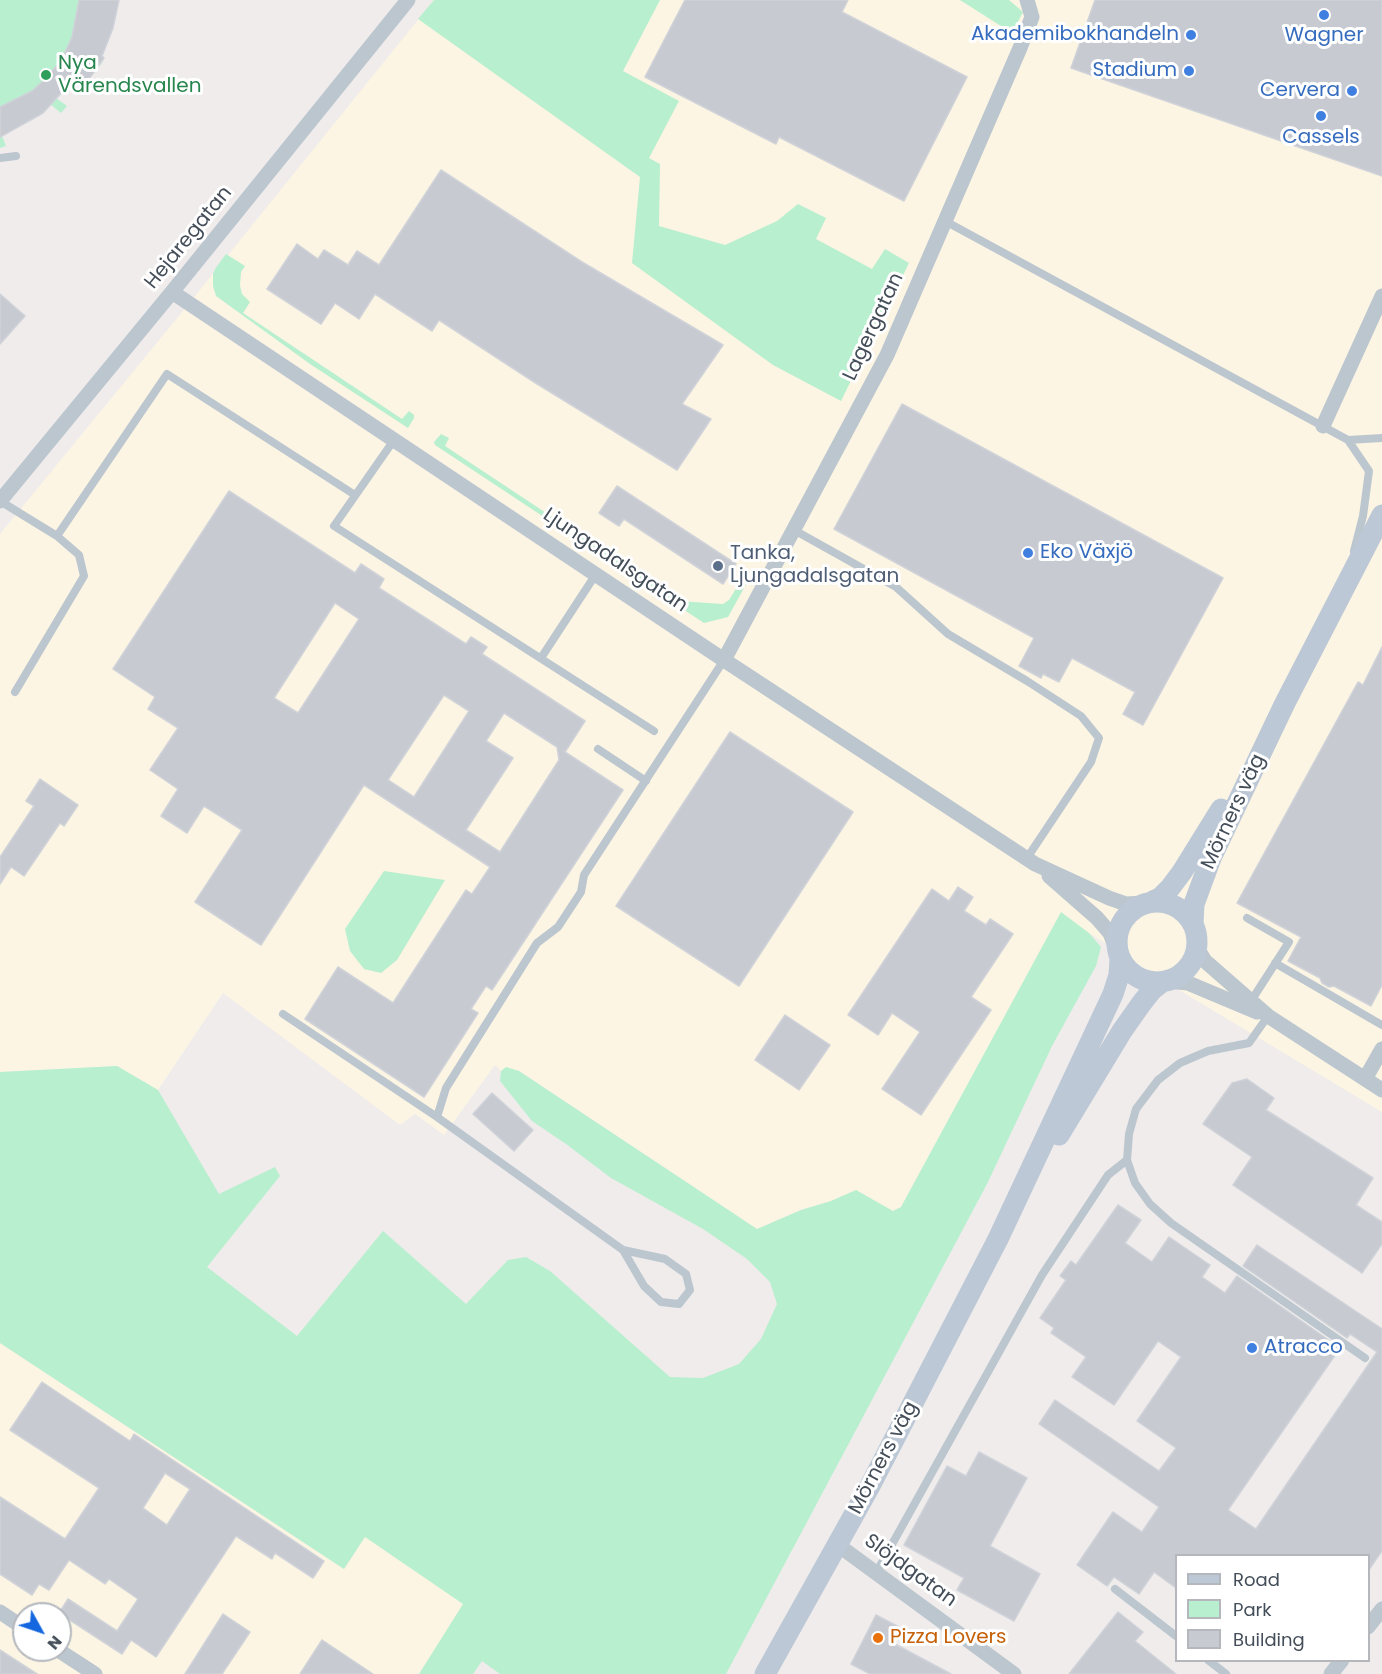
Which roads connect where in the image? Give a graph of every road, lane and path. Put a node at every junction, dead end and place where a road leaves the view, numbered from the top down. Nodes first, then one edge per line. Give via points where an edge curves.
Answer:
1 (408, 0) edge
2 (1027, 0) edge
3 (16, 156) dead end
4 (0, 158) edge
5 (945, 221) junction
6 (172, 292) junction
7 (1382, 296) edge
8 (1323, 426) junction
9 (1382, 438) edge
10 (394, 440) junction
11 (1348, 440) junction
12 (355, 495) junction
13 (0, 501) edge
14 (1382, 515) edge
15 (794, 530) junction
16 (57, 536) junction
17 (596, 573) junction
18 (1342, 593) junction
19 (541, 658) junction
20 (724, 660) junction
21 (15, 692) dead end
22 (1286, 703) junction
23 (654, 731) dead end
24 (598, 749) dead end
25 (646, 781) junction
26 (1031, 861) junction
27 (1149, 902) junction
28 (1247, 918) dead end
29 (1193, 924) junction
30 (1197, 948) junction
31 (1119, 957) junction
32 (1275, 963) junction
33 (1165, 982) junction
34 (1251, 1001) junction
35 (283, 1014) dead end
36 (1268, 1016) junction
37 (1382, 1025) edge
38 (1382, 1049) edge
39 (1365, 1079) junction
40 (1382, 1090) edge
41 (437, 1117) junction
42 (1127, 1160) junction
43 (998, 1239) junction
44 (623, 1250) junction
45 (1365, 1358) dead end
46 (838, 1545) junction
47 (876, 1573) junction
48 (1115, 1589) dead end
49 (1382, 1609) edge
50 (1370, 1624) edge
51 (1175, 1635) edge
52 (72, 1659) edge
53 (1211, 1662) edge
54 (1340, 1662) edge
55 (95, 1674) edge
56 (765, 1674) edge
57 (1014, 1674) edge
58 (1226, 1674) edge
59 (1331, 1674) edge

1 - 6 street, Hejaregatan
2 - 5 street, Lagergatan via 1032,17
3 - 4 lane
5 - 8 lane
5 - 15 street, Lagergatan via 887,356
6 - 10 street, Ljungadalsgatan
6 - 13 street, Hejaregatan
7 - 8 street
8 - 11 lane
9 - 11 lane
10 - 12 lane
10 - 17 street, Ljungadalsgatan
11 - 18 lane via 1369,471 1363,516
12 - 16 lane via 167,374
12 - 19 lane via 334,526
13 - 16 lane
14 - 18 main road, Mörners väg
15 - 20 street, Lagergatan
15 - 26 lane via 896,587 948,634 1081,716 1099,738 1091,762
16 - 21 lane via 79,555 84,576
17 - 19 lane
17 - 20 street, Ljungadalsgatan
18 - 22 main road, Mörners väg
19 - 23 lane
20 - 25 lane
20 - 26 street, Ljungadalsgatan
22 - 27 main road, Mörners väg via 1182,872 1160,898
22 - 29 main road, Mörners väg via 1208,866 1194,904
24 - 25 lane
25 - 41 lane via 584,875 581,892 558,927 537,943 446,1088
26 - 27 street, Ljungadalsgatan via 1126,904
26 - 31 street, Ljungadalsgatan via 1097,918 1110,933
27 - 29 main road via 1176,906
27 - 31 main road via 1134,908 1122,920 1117,934
28 - 32 lane via 1289,942
29 - 30 main road
30 - 33 main road via 1192,962 1180,975
30 - 34 street via 1205,961
31 - 33 main road via 1138,978
31 - 43 main road, Mörners väg via 1113,994
32 - 34 lane
32 - 37 lane
33 - 36 street via 1188,983
33 - 43 main road, Mörners väg via 1152,990 1122,1031
34 - 36 street
35 - 41 lane
36 - 39 street
36 - 42 lane via 1249,1043 1208,1052 1180,1064 1158,1080 1136,1109
38 - 39 street
39 - 40 street
41 - 44 lane
42 - 45 lane via 1135,1183 1171,1223
42 - 47 lane via 1108,1175 1042,1275
43 - 46 main road, Mörners väg
44 - 44 lane via 644,1286 661,1302 679,1304 690,1290 686,1274 665,1259
46 - 47 street, Slöjdgatan
46 - 56 main road, Mörners väg
47 - 57 street, Slöjdgatan
48 - 51 lane
49 - 50 street
52 - 55 street
53 - 58 lane
54 - 59 street

